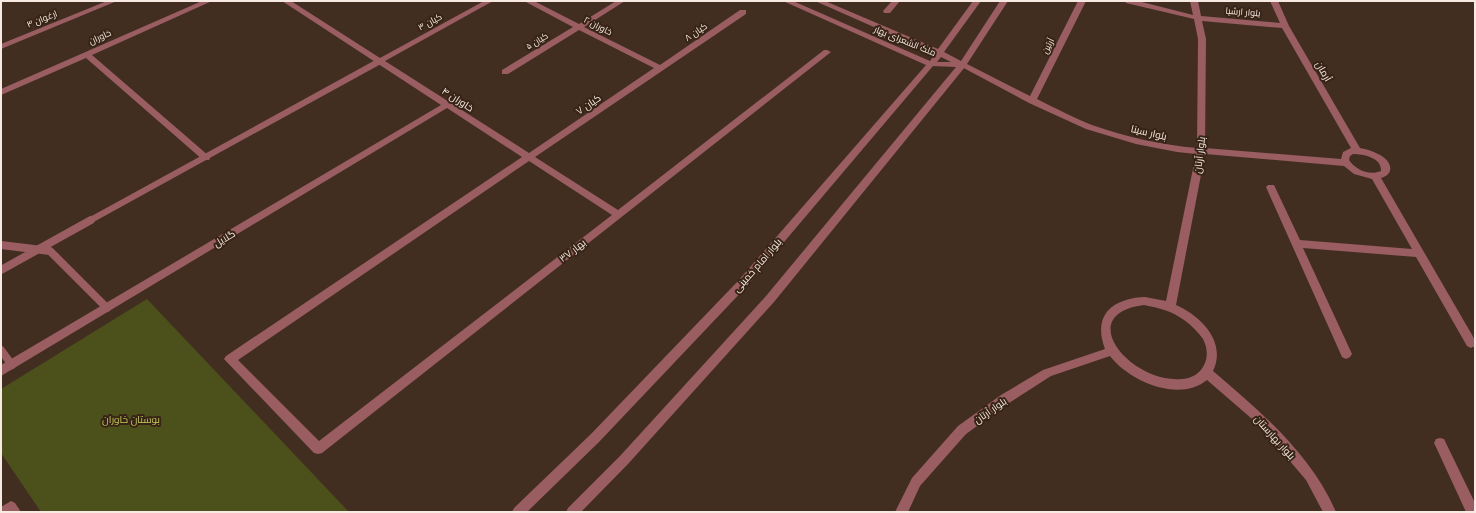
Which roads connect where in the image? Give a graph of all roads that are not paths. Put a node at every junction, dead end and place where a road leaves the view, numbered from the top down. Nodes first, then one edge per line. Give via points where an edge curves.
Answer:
1 (113, 1) edge
2 (208, 1) edge
3 (286, 1) edge
4 (489, 1) edge
5 (528, 1) edge
6 (621, 1) edge
7 (787, 1) edge
8 (819, 1) edge
9 (896, 1) edge
10 (977, 1) edge
11 (1004, 1) edge
12 (1082, 1) edge
13 (1129, 1) edge
14 (1194, 1) edge
15 (1274, 1) edge
16 (888, 11) dead end
17 (743, 12) dead end
18 (1198, 18) junction
19 (1285, 26) junction
20 (579, 27) junction
21 (1, 47) edge
22 (827, 52) dead end
23 (940, 53) junction
24 (86, 54) junction
25 (380, 61) junction
26 (931, 64) junction
27 (962, 65) junction
28 (660, 68) junction
29 (505, 72) dead end
30 (1, 92) edge
31 (1032, 100) junction
32 (447, 105) junction
33 (1201, 151) junction
34 (1357, 151) junction
35 (529, 157) junction
36 (206, 158) junction
37 (1347, 163) junction
38 (1374, 176) junction
39 (1271, 187) dead end
40 (618, 214) junction
41 (1, 244) edge
42 (1298, 244) junction
43 (40, 249) junction
44 (1419, 253) junction
45 (1, 270) edge
46 (1170, 307) junction
47 (107, 308) junction
48 (1471, 343) dead end
49 (1, 350) edge
50 (1112, 351) junction
51 (1346, 354) dead end
52 (12, 365) junction
53 (1, 372) edge
54 (1207, 373) junction
55 (1440, 443) dead end
56 (318, 449) joint
57 (518, 512) edge
58 (572, 512) edge
59 (901, 512) edge
60 (1330, 512) edge
61 (1473, 512) edge

1 - 21 street, ارغوان ۳
2 - 24 street, خاوران
3 - 25 street, خاوران ۴
4 - 25 street, کیان ۳
5 - 20 street, خاوران ۲
6 - 20 street, کیان ۵
7 - 26 street, ملک الشعرای بهار
8 - 23 street, ملک الشعرای بهار
9 - 16 street
10 - 23 street, بلوار امام خمینی
11 - 27 street
12 - 31 street, آرتین
13 - 18 street, بلوار ارشیا
14 - 18 street, بلوار آرتان
15 - 19 street, آرمان
17 - 28 street, کیان ۸
18 - 19 street, بلوار ارشیا
18 - 33 street, بلوار آرتان via 1202,39
19 - 34 street, آرمان
20 - 28 street, خاوران ۲
20 - 29 street, کیان ۵
22 - 40 street, بهار ۳۷
23 - 26 street, بلوار امام خمینی
23 - 27 street, ملک الشعرای بهار
24 - 30 street, خاوران
24 - 36 street
25 - 32 street, خاوران ۴
25 - 36 lane
26 - 27 street, ملک الشعرای بهار
26 - 57 street, بلوار امام خمینی via 742,284 596,438
27 - 31 street, بلوار سینا
27 - 58 street via 770,299 624,460
28 - 35 street, کیان ۷
31 - 33 street, بلوار سینا via 1089,127 1130,139 1177,149
32 - 35 street, خاوران ۴
32 - 47 street, گلایل
33 - 37 street, بلوار سینا
33 - 46 street, بلوار آرتان
34 - 37 street via 1346,154
34 - 38 street via 1373,155 1385,164 1386,173
35 - 40 street, خاوران ۴
35 - 56 street, کیان ۷ via 230,359
36 - 43 lane
37 - 38 street via 1358,172
38 - 44 street
39 - 42 street
40 - 56 street, بهار ۳۷
41 - 43 lane via 16,248
42 - 44 street
42 - 51 street
43 - 45 lane
43 - 47 lane via 50,251
44 - 48 street
46 - 50 street via 1144,301 1131,302 1112,312 1105,330
46 - 54 street via 1194,322 1204,332 1212,354
47 - 52 street, گلایل
49 - 52 lane
50 - 54 street via 1132,371 1160,383 1188,384 1199,380
50 - 59 street, بلوار آرتان via 1048,373 1005,399 962,430 916,482
52 - 53 street, گلایل
54 - 60 street, بلوار بهارستان via 1263,421 1310,476
55 - 61 street

